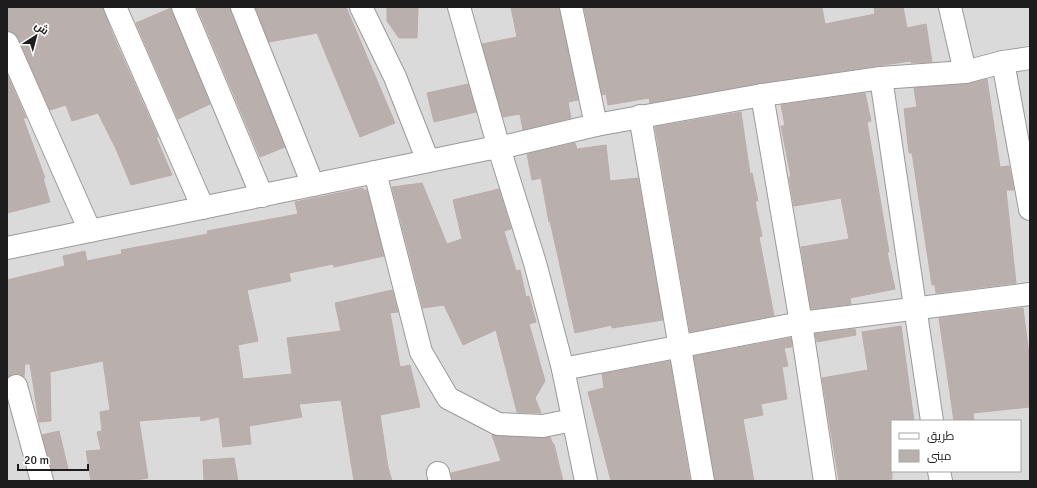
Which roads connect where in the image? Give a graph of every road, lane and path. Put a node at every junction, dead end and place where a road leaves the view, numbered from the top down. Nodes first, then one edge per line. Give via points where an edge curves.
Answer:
1 (115, 7) edge
2 (184, 7) edge
3 (242, 7) edge
4 (361, 7) edge
5 (459, 7) edge
6 (571, 7) edge
7 (950, 7) edge
8 (7, 42) edge
9 (1030, 58) edge
10 (1003, 62) junction
11 (965, 72) junction
12 (881, 78) junction
13 (762, 95) junction
14 (640, 116) junction
15 (596, 125) junction
16 (499, 148) junction
17 (428, 161) junction
18 (376, 172) junction
19 (313, 185) junction
20 (262, 196) junction
21 (203, 208) junction
22 (1030, 210) edge
23 (90, 231) junction
24 (7, 248) edge
25 (1030, 294) edge
26 (915, 307) junction
27 (801, 323) junction
28 (681, 346) junction
29 (563, 369) junction
30 (16, 386) dead end
31 (573, 420) junction
32 (932, 420) edge
33 (42, 481) edge
34 (586, 481) edge
35 (703, 481) edge
36 (825, 481) edge

1 - 21 street
2 - 20 street
3 - 19 street
4 - 17 street via 395,77
5 - 16 street
6 - 15 street
7 - 11 street
8 - 23 street
9 - 10 street
10 - 11 street
10 - 22 street
11 - 12 street
12 - 13 street
12 - 26 street
13 - 14 street
13 - 27 street
14 - 15 street
14 - 28 street
15 - 16 street
16 - 17 street
16 - 29 street via 536,263
17 - 18 street
18 - 19 street
18 - 31 street via 421,352 448,398 498,424 543,426
19 - 20 street
20 - 21 street
21 - 23 street
23 - 24 street
25 - 26 street
26 - 27 street
26 - 32 street
27 - 28 street
27 - 36 street
28 - 29 street
28 - 35 street
29 - 31 street
30 - 33 street
31 - 34 street

